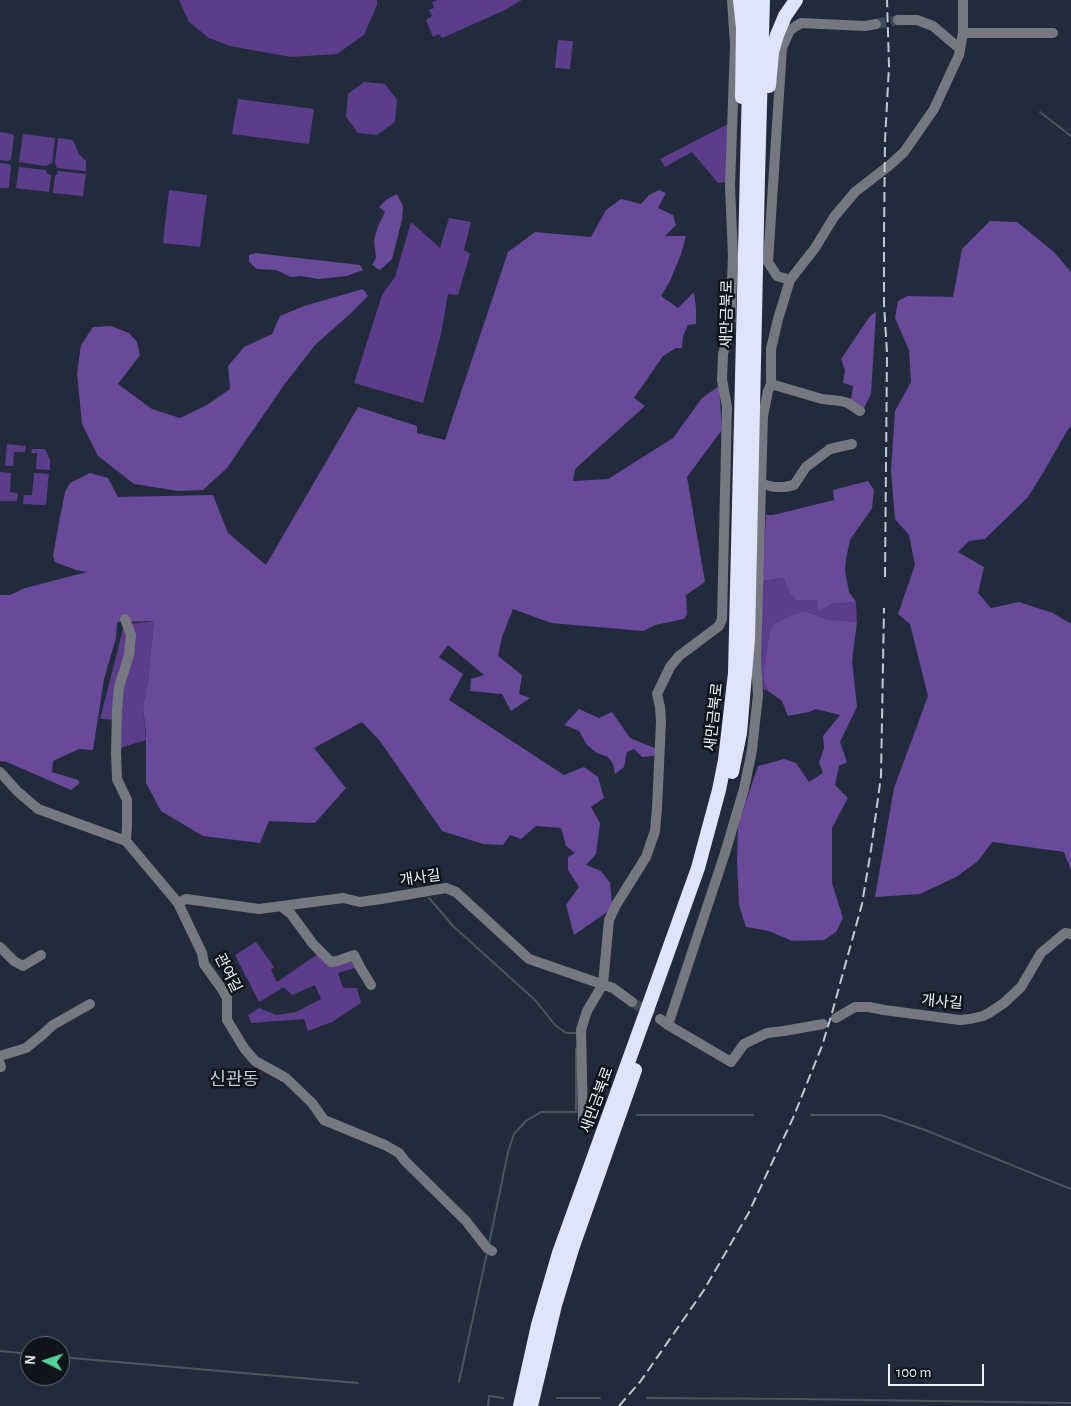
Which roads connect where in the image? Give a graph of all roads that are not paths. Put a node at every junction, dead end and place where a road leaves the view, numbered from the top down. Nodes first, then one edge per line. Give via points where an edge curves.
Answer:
1 (732, 0) edge
2 (740, 0) edge
3 (751, 0) edge
4 (763, 0) edge
5 (796, 0) edge
6 (963, 0) edge
7 (898, 20) tunnel mouth
8 (876, 24) tunnel mouth
9 (963, 33) junction
10 (1053, 33) dead end
11 (960, 49) junction
12 (748, 145) junction
13 (758, 176) junction
14 (790, 280) junction
15 (771, 384) junction
16 (860, 411) dead end
17 (852, 444) dead end
18 (762, 484) junction
19 (125, 619) dead end
20 (0, 772) edge
21 (126, 841) junction
22 (178, 903) junction
23 (281, 906) junction
24 (1071, 934) edge
25 (0, 947) edge
26 (41, 955) dead end
27 (371, 984) dead end
28 (603, 984) junction
29 (632, 1002) tunnel mouth
30 (90, 1004) dead end
31 (836, 1018) dead end
32 (823, 1024) dead end
33 (0, 1063) edge
34 (583, 1122) dead end
35 (490, 1250) dead end
36 (520, 1406) edge
37 (531, 1406) edge

1 - 28 street via 735,45 730,186 733,256 730,330 723,354 722,380 727,407 722,619 719,626 679,656 657,694 661,722 655,831 646,857 609,920
2 - 12 highway, bridge via 742,98
3 - 12 highway, 새만금북로
4 - 13 highway, 새만금북로
5 - 13 highway via 776,35 772,52 764,146
6 - 9 street
7 - 11 street via 917,20 933,26
8 - 14 street via 801,23 790,30 782,48 768,262 777,276
9 - 10 street
9 - 11 street
11 - 14 street via 934,109 904,152 855,192
12 - 36 highway, 새만금북로 via 735,673 720,790 698,868 559,1253 538,1325
13 - 37 highway, 새만금북로 via 748,639 740,733 706,871 572,1249
14 - 15 street via 771,349
15 - 16 street via 848,403
15 - 18 street via 763,416
17 - 18 street via 830,449 806,467 794,485 774,487
18 - 32 street via 756,660 758,695 752,750 725,853 664,1022 732,1062 744,1044 767,1033
19 - 21 street via 131,635 130,655 119,687 116,752 117,779 127,800
20 - 21 street via 38,809
21 - 22 street, 관여길
22 - 23 street, 개사길 via 186,899 259,909
22 - 35 street, 관여길 via 204,964 227,998 227,1020 255,1061 286,1078 312,1103 324,1120 398,1153
23 - 27 street via 331,962 354,955
23 - 28 street, 개사길 via 344,898 360,902 381,900 446,888 456,892 529,960
24 - 31 street, 개사길 via 1065,933 1041,953 1021,986 1004,1003 983,1016 960,1020 855,1007
25 - 26 street via 23,966
28 - 29 street, 개사길
28 - 34 street via 587,1011 581,1030
30 - 33 street via 53,1025 26,1048

